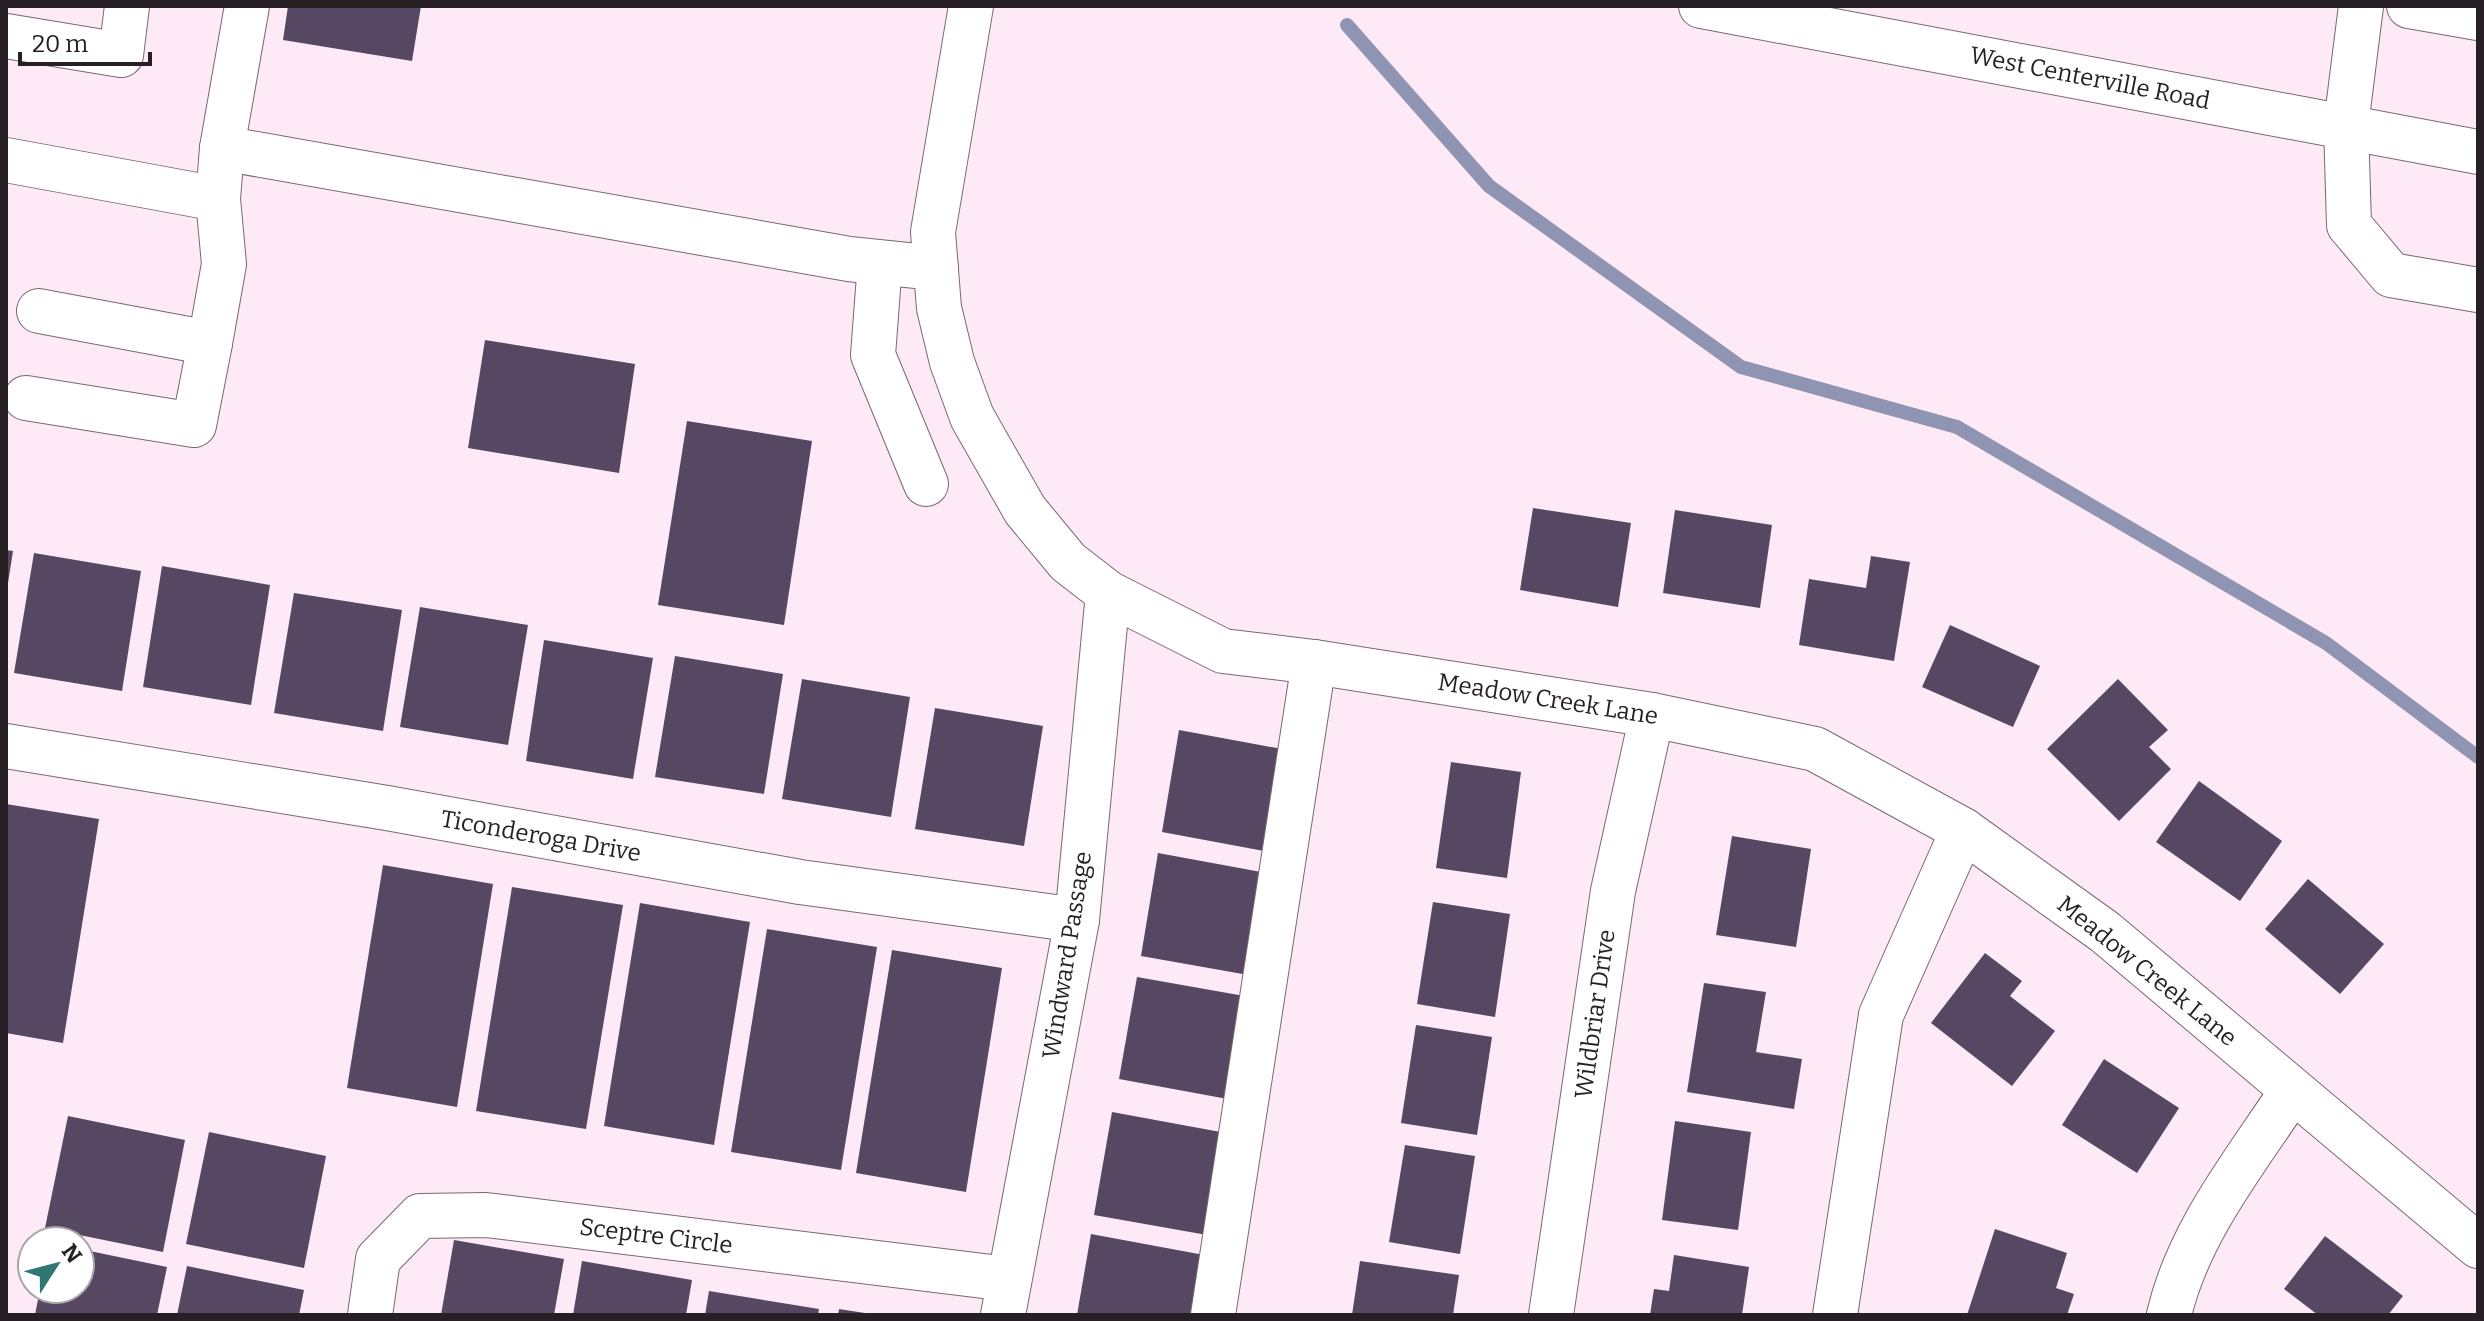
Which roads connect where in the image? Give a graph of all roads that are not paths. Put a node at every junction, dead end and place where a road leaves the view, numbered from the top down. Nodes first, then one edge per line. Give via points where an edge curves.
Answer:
1 (127, 6) edge
2 (247, 6) edge
3 (971, 6) edge
4 (2361, 6) edge
5 (2409, 6) edge
6 (1717, 7) edge
7 (2478, 18) edge
8 (6, 36) edge
9 (2346, 125) junction
10 (222, 148) junction
11 (2478, 152) edge
12 (6, 160) edge
13 (218, 199) junction
14 (880, 263) junction
15 (936, 268) junction
16 (2478, 290) edge
17 (39, 311) dead end
18 (210, 343) junction
19 (26, 398) dead end
20 (926, 484) dead end
21 (1108, 593) junction
22 (1314, 662) junction
23 (1652, 715) junction
24 (6, 746) edge
25 (1963, 830) junction
26 (1077, 920) junction
27 (2292, 1091) junction
28 (2478, 1246) edge
29 (1005, 1297) edge
30 (370, 1315) edge
31 (1213, 1315) edge
32 (1551, 1315) edge
33 (1835, 1315) edge
34 (2169, 1315) edge

1 - 8 street via 121,55
2 - 10 street
3 - 15 street, Meadow Creek Lane via 933,232
4 - 9 street
5 - 7 street
6 - 9 street, West Centerville Road
9 - 11 street, West Centerville Road
9 - 16 street via 2349,225 2391,275
10 - 13 street
10 - 14 street
12 - 13 street
13 - 18 street via 224,264
14 - 15 street
14 - 20 street via 873,355
15 - 21 street, Meadow Creek Lane via 945,335 972,417 1025,510 1068,562
17 - 18 street
18 - 19 street via 194,425
21 - 22 street, Meadow Creek Lane via 1223,651
21 - 26 street, Windward Passage
22 - 23 street, Meadow Creek Lane
22 - 31 street
23 - 25 street, Meadow Creek Lane via 1815,749
23 - 32 street, Wildbriar Drive via 1613,891
24 - 26 street, Ticonderoga Drive via 800,882
25 - 27 street, Meadow Creek Lane via 2105,932
25 - 33 street via 1881,1015
26 - 29 street, Windward Passage
27 - 28 street, Meadow Creek Lane
27 - 34 street via 2214,1209 2175,1287
29 - 30 street, Sceptre Circle via 486,1215 420,1216 378,1259

